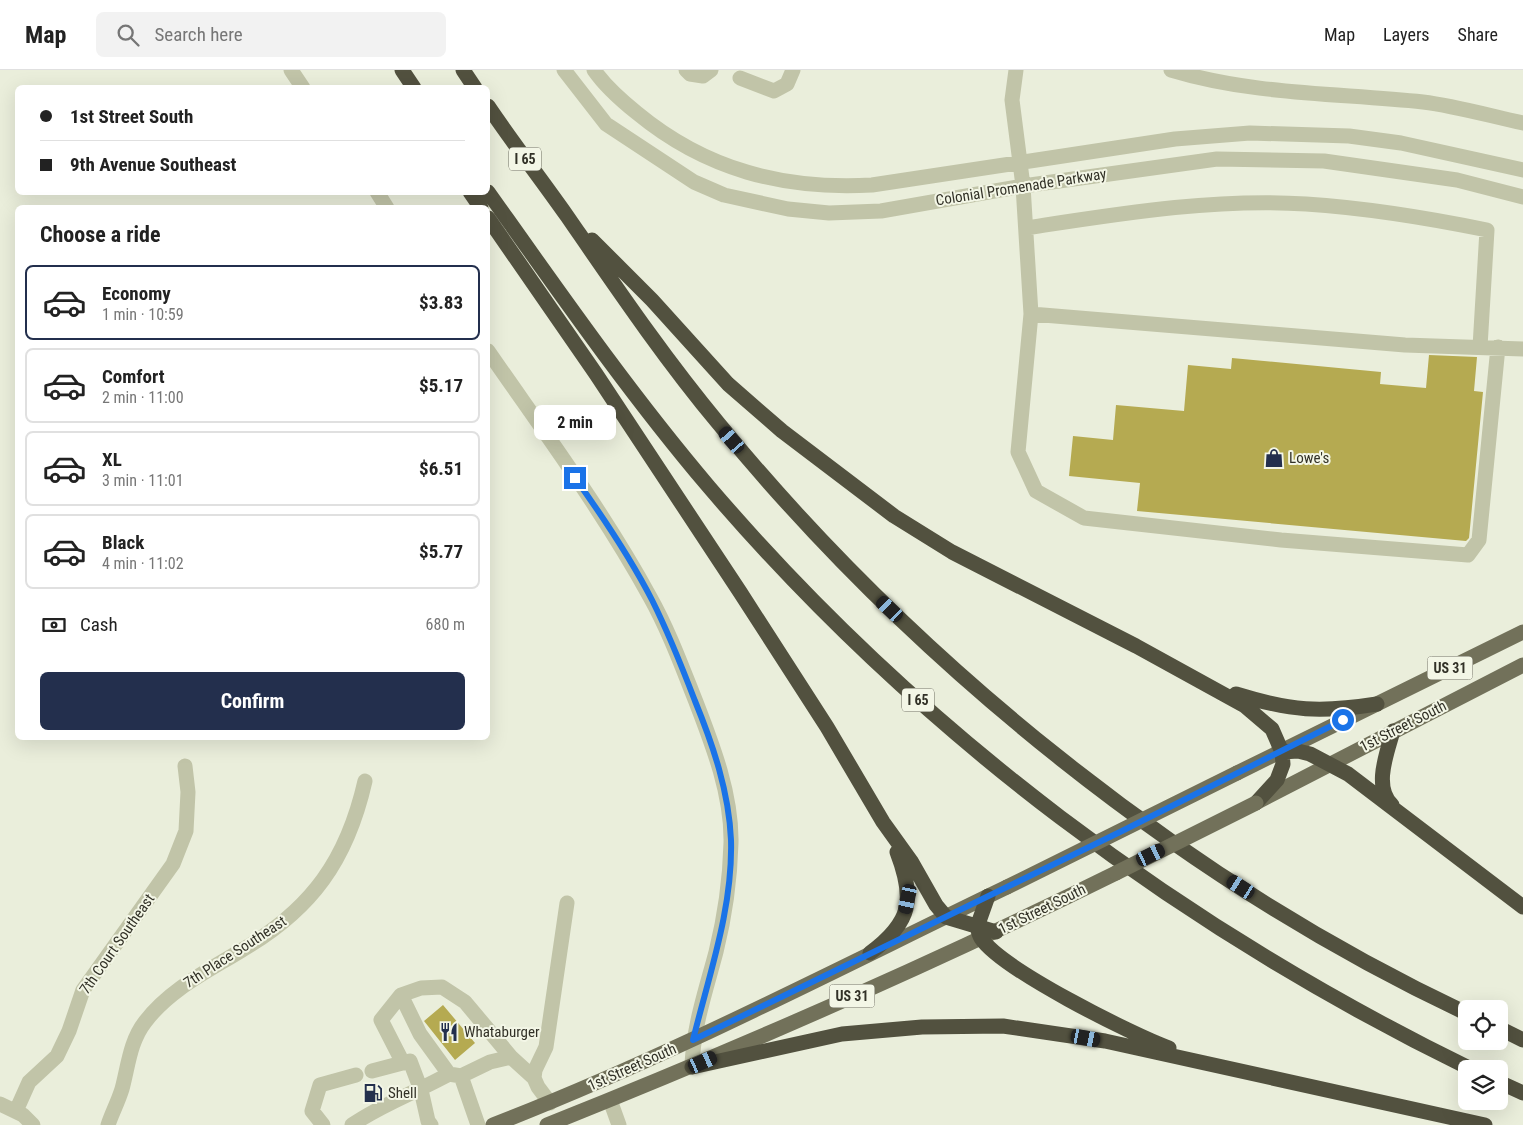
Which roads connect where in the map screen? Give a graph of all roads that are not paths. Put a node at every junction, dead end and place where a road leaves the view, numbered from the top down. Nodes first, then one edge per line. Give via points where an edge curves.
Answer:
1 (291, 70) edge
2 (402, 70) edge
3 (463, 70) edge
4 (564, 70) edge
5 (594, 70) edge
6 (686, 70) edge
7 (711, 70) edge
8 (793, 70) edge
9 (1016, 70) edge
10 (1171, 70) edge
11 (740, 78) dead end
12 (301, 85) edge
13 (412, 85) edge
14 (473, 85) edge
15 (490, 109) edge
16 (1523, 123) edge
17 (1020, 163) junction
18 (1523, 170) edge
19 (1023, 186) junction
20 (490, 195) edge
21 (1523, 197) edge
22 (564, 212) junction
23 (490, 221) edge
24 (1026, 228) junction
25 (1032, 314) junction
26 (1480, 347) junction
27 (1498, 347) junction
28 (1523, 349) edge
29 (490, 354) edge
30 (1523, 632) edge
31 (1523, 665) edge
32 (1210, 687) junction
33 (1377, 704) junction
34 (1393, 731) junction
35 (1282, 752) junction
36 (1331, 763) junction
37 (185, 766) dead end
38 (365, 781) dead end
39 (1256, 803) junction
40 (1400, 813) junction
41 (888, 829) junction
42 (988, 896) junction
43 (567, 903) dead end
44 (1523, 907) edge
45 (946, 917) junction
46 (996, 932) joint
47 (979, 933) junction
48 (870, 953) junction
49 (401, 995) junction
50 (1458, 1009) edge
51 (1508, 1032) edge
52 (693, 1040) junction
53 (1523, 1040) edge
54 (511, 1057) junction
55 (1458, 1062) edge
56 (403, 1063) junction
57 (692, 1067) junction
58 (1220, 1068) junction
59 (372, 1071) dead end
60 (356, 1075) dead end
61 (455, 1075) junction
62 (534, 1078) junction
63 (1508, 1086) edge
64 (421, 1090) junction
65 (1523, 1093) edge
66 (610, 1100) junction
67 (550, 1103) junction
68 (0, 1104) edge
69 (16, 1111) junction
70 (33, 1125) edge
71 (108, 1125) edge
72 (323, 1125) edge
73 (352, 1125) edge
74 (431, 1125) edge
75 (478, 1125) edge
76 (493, 1125) edge
77 (547, 1125) edge
78 (619, 1125) edge
79 (1485, 1125) edge

1 - 12 street
2 - 13 highway
3 - 14 highway
4 - 19 street, Colonial Promenade Parkway via 606,124 694,182 724,195 829,213 881,211
5 - 17 street, Colonial Promenade Parkway via 626,104 662,132 722,164 762,178 834,187 872,185
6 - 7 street via 703,76
8 - 11 street via 787,84 774,91
9 - 17 street via 1012,100
10 - 16 street via 1203,79 1279,91 1426,102
15 - 22 highway, I 65
17 - 18 street, Colonial Promenade Parkway via 1175,139 1250,133 1349,136 1410,145
17 - 19 street
19 - 21 street, Colonial Promenade Parkway via 1217,159 1290,159 1428,175
19 - 24 street
20 - 55 highway, I 65 via 613,366 708,486 832,618 916,698 1063,821 1186,907 1348,1006
22 - 32 highway via 652,300 728,384 894,516 969,561
22 - 50 highway, I 65 via 640,323 751,462 877,596 958,672 1030,734 1212,868 1329,940
23 - 41 highway via 740,592
24 - 25 street
24 - 26 street via 1204,205 1306,204 1428,218 1487,230
25 - 26 street via 1405,345
25 - 27 street via 1018,452 1036,491 1084,518 1280,540 1468,556 1479,540
26 - 27 street
27 - 28 street
29 - 52 street via 595,506 651,599 675,650 713,749 728,808 730,868 722,926
30 - 33 main road, 1st Street South / US 31
31 - 34 main road, 1st Street South / US 31
32 - 33 highway via 1297,710 1339,710
32 - 35 highway via 1245,706 1272,729
33 - 35 main road, 1st Street South / US 31
34 - 36 main road, 1st Street South / US 31
34 - 40 highway via 1382,780 1388,801
35 - 36 highway via 1298,751
35 - 39 highway via 1283,764 1277,780
35 - 42 main road, 1st Street South / US 31, bridge
36 - 39 main road, 1st Street South / US 31
36 - 40 highway
37 - 69 street, 7th Court Southeast via 186,831 173,864 83,990 57,1056 29,1082
38 - 71 street, 7th Place Southeast via 335,864 304,904 267,934 186,984 145,1022 131,1052
39 - 46 main road, 1st Street South / US 31, bridge
40 - 44 highway
41 - 45 highway
41 - 48 highway via 903,869 908,899 902,919 890,939
42 - 45 main road, 1st Street South / US 31
42 - 47 highway
43 - 62 street via 546,1047
45 - 47 highway
45 - 48 main road, 1st Street South / US 31
46 - 47 highway
47 - 57 main road, 1st Street South / US 31
47 - 58 highway via 1025,974 1156,1043
48 - 52 main road, 1st Street South / US 31
49 - 54 street via 421,988 442,987 464,1002
49 - 56 street via 381,1020
49 - 61 street via 420,1034
51 - 53 highway
52 - 57 street
52 - 67 main road, 1st Street South / US 31
54 - 61 street
54 - 62 street
56 - 59 street
56 - 64 street via 410,1061
57 - 58 highway via 842,1034 977,1025 1068,1034
57 - 66 main road, 1st Street South / US 31
58 - 79 highway
60 - 72 street via 320,1085 312,1111
61 - 64 street
61 - 75 street
62 - 67 street
63 - 65 highway
64 - 73 street
64 - 74 street
66 - 77 main road, 1st Street South / US 31
66 - 78 street
67 - 76 main road, 1st Street South / US 31
68 - 69 street
69 - 70 street

